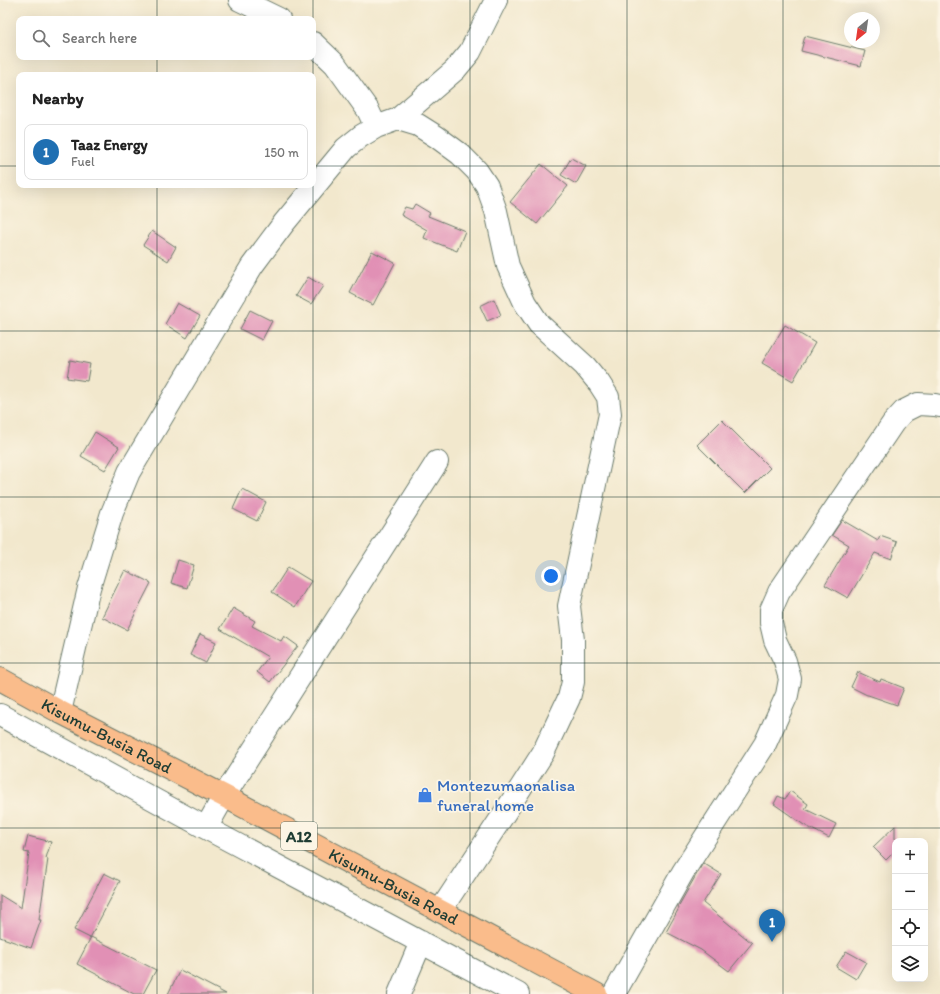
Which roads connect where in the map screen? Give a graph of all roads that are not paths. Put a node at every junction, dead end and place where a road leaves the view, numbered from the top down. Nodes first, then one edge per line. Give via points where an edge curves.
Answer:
1 (240, 0) edge
2 (496, 0) edge
3 (273, 16) edge
4 (316, 46) edge
5 (398, 119) junction
6 (376, 128) junction
7 (316, 184) edge
8 (313, 188) edge
9 (940, 406) edge
10 (437, 462) dead end
11 (0, 679) edge
12 (60, 712) junction
13 (0, 715) edge
14 (224, 796) junction
15 (206, 828) junction
16 (440, 911) junction
17 (421, 942) junction
18 (399, 994) edge
19 (518, 994) edge
20 (596, 994) edge
21 (614, 994) edge

1 - 3 street
2 - 5 street via 470,52 455,70
4 - 6 street via 335,64 368,110
5 - 6 street
5 - 16 street via 418,124 460,154 477,171 487,186 496,211 508,266 525,303 540,324 585,366 599,383 608,397 610,414 569,606 573,640 573,682 569,698 543,753
6 - 7 street via 346,148
8 - 12 street via 252,266 129,472 112,513 89,588
9 - 21 street via 918,404 904,411 893,423 779,592 771,610 770,623 790,679 787,695 765,744 683,872
10 - 14 street
11 - 12 highway, Kisumu-Busia Road / A12
12 - 14 highway, Kisumu-Busia Road / A12
13 - 15 street
14 - 15 street
14 - 16 highway, Kisumu-Busia Road / A12
15 - 17 street
16 - 20 highway, Kisumu-Busia Road / A12
17 - 18 street
17 - 19 street

